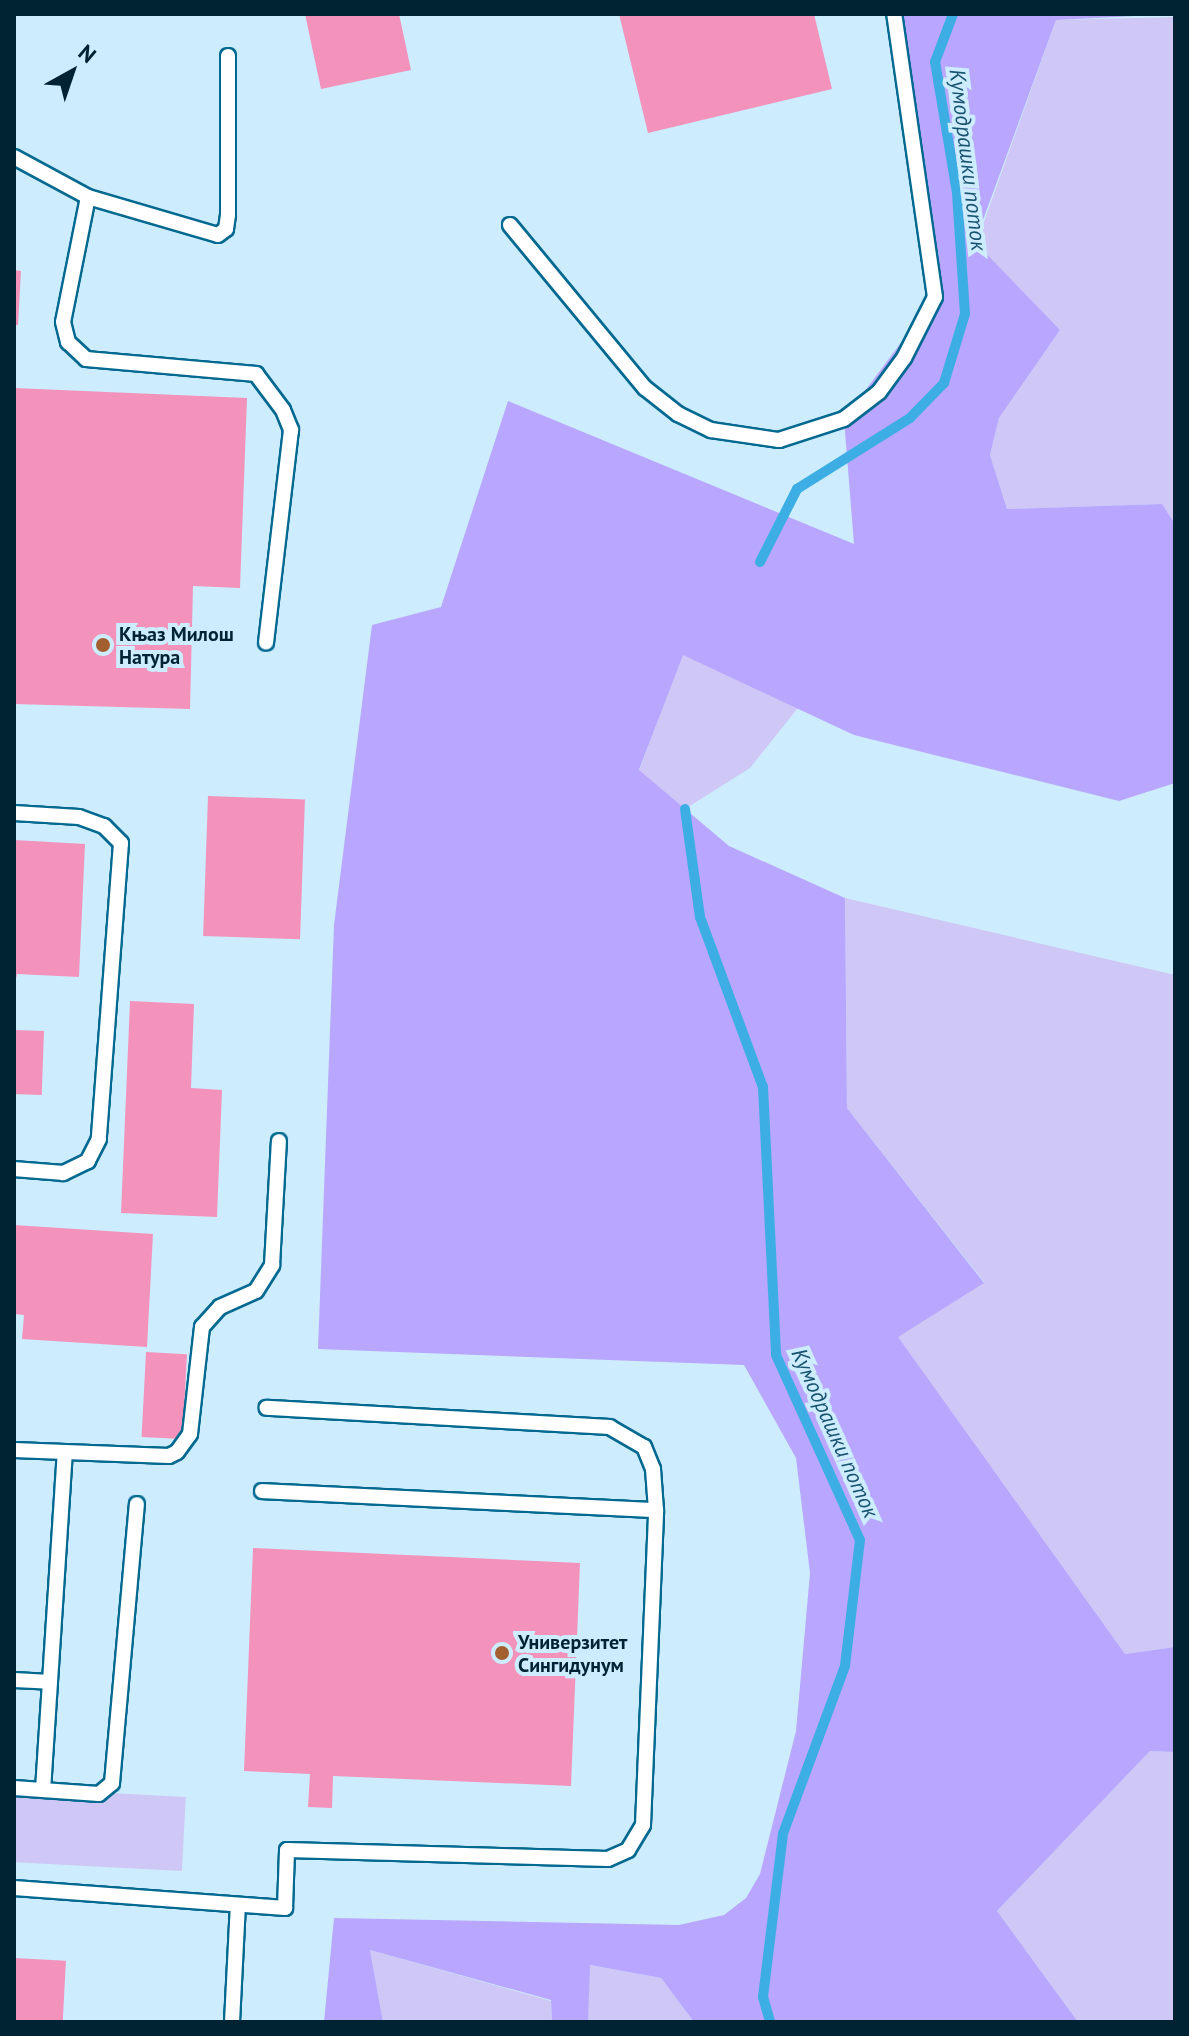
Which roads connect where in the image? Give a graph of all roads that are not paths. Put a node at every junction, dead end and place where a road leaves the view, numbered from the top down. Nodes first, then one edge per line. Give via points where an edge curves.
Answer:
1 (894, 14) edge
2 (228, 56) dead end
3 (14, 157) edge
4 (88, 197) junction
5 (510, 225) dead end
6 (266, 643) dead end
7 (14, 813) edge
8 (279, 1141) dead end
9 (14, 1169) edge
10 (267, 1408) dead end
11 (14, 1450) edge
12 (65, 1454) junction
13 (262, 1491) dead end
14 (137, 1504) dead end
15 (656, 1510) junction
16 (14, 1680) edge
17 (50, 1682) junction
18 (14, 1788) edge
19 (43, 1790) junction
20 (14, 1888) edge
21 (238, 1905) junction
22 (232, 2022) edge

1 - 5 lane via 935,297 904,358 879,392 844,419 779,440 711,430 678,414 645,388
2 - 4 lane via 226,229 209,234
3 - 4 lane
4 - 6 lane via 63,322 68,342 86,359 256,374 291,430
7 - 9 lane via 79,817 104,826 121,843 99,1139 88,1161 63,1173
8 - 12 lane via 272,1265 256,1291 220,1307 202,1327 190,1434 184,1444 169,1456
10 - 15 lane via 610,1427 644,1447 653,1469
11 - 12 lane
12 - 17 lane
13 - 15 lane
14 - 19 lane via 112,1783 99,1794
15 - 21 lane via 647,1801 643,1825 628,1850 608,1859 570,1860 287,1850 285,1908
16 - 17 lane
17 - 19 lane
18 - 19 lane
20 - 21 lane
21 - 22 lane

